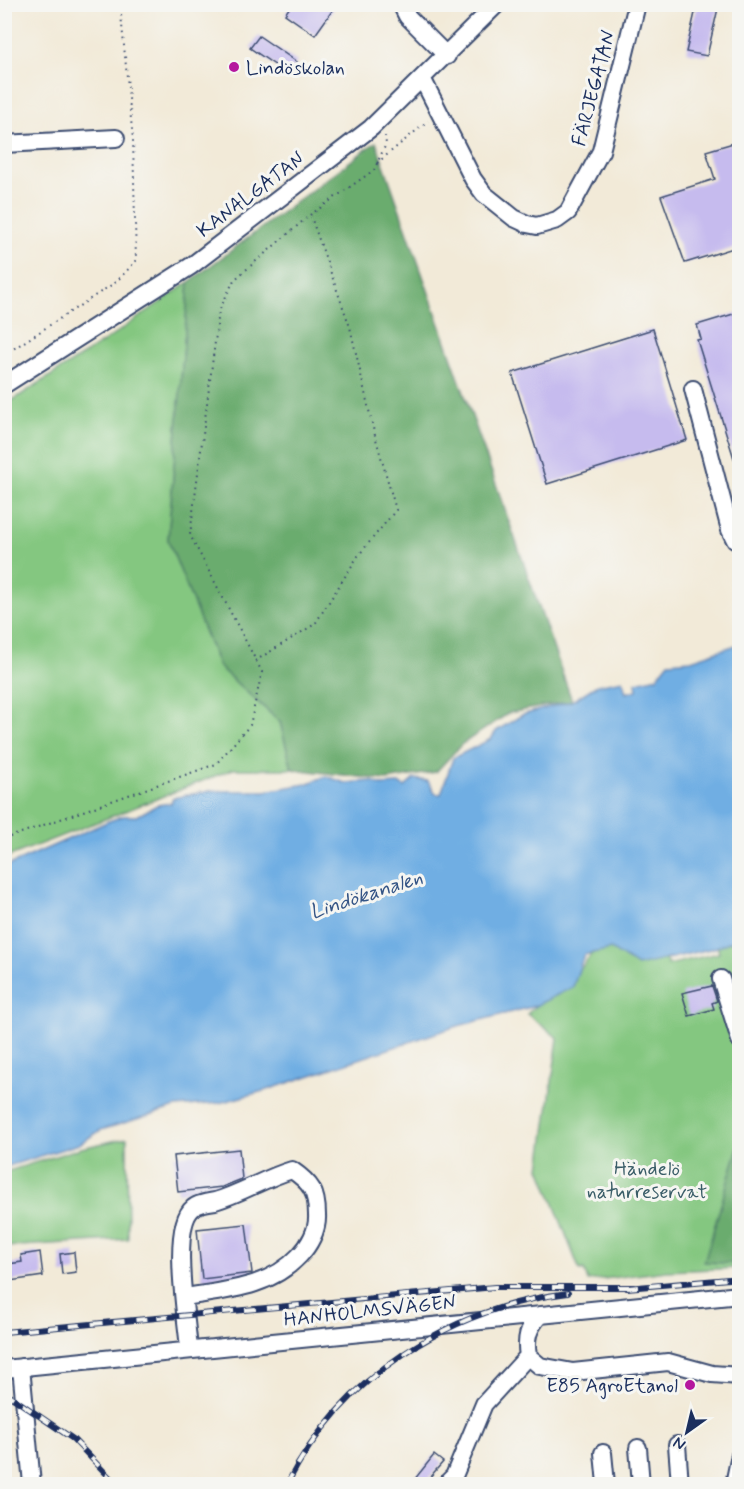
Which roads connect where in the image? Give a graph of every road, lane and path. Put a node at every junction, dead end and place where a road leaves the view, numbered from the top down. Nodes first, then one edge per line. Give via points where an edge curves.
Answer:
1 (120, 4) edge
2 (401, 4) edge
3 (497, 4) edge
4 (637, 4) edge
5 (447, 56) junction
6 (422, 78) junction
7 (438, 110) junction
8 (382, 118) junction
9 (116, 138) dead end
10 (4, 144) edge
11 (377, 164) junction
12 (310, 215) junction
13 (4, 355) edge
14 (4, 385) edge
15 (693, 389) dead end
16 (740, 540) edge
17 (255, 661) junction
18 (4, 839) edge
19 (721, 979) dead end
20 (740, 1040) edge
21 (740, 1295) edge
22 (185, 1297) junction
23 (540, 1315) junction
24 (189, 1349) junction
25 (527, 1351) junction
26 (13, 1368) edge
27 (740, 1376) edge
28 (677, 1444) dead end
29 (638, 1448) dead end
30 (603, 1453) dead end
31 (740, 1455) edge
32 (32, 1485) edge
33 (446, 1485) edge
34 (606, 1485) edge
35 (641, 1485) edge
36 (680, 1485) edge
37 (734, 1485) edge

1 - 13 path via 132,140 136,261 116,282
2 - 5 street via 407,16
3 - 5 street, KANALGATAN
4 - 7 street, FÄRJEGATAN via 601,151 568,212 537,226 514,218 484,194 473,179
5 - 6 street, KANALGATAN
6 - 7 street
6 - 8 street, KANALGATAN
7 - 11 path
8 - 11 path via 386,144
8 - 14 street, KANALGATAN via 191,266
9 - 10 street
11 - 12 path
12 - 17 path via 234,280 219,311 190,535
12 - 17 path via 350,327 396,510 358,556 315,624
15 - 16 street via 730,530 735,540
17 - 18 path via 262,672 250,725 216,764
19 - 20 street
21 - 23 street, HANHOLMSVÄGEN
22 - 22 street via 181,1243 185,1218 193,1207 242,1193 269,1177 292,1170 307,1180 317,1195 318,1222 308,1247 285,1271 255,1286
22 - 24 street
23 - 24 street, HANHOLMSVÄGEN
23 - 25 street via 530,1325
24 - 26 street, HANHOLMSVÄGEN
25 - 27 street via 540,1366 563,1371 668,1362 712,1374
25 - 33 street via 484,1404 454,1476
26 - 32 street
28 - 36 street
29 - 35 street
30 - 34 street
31 - 37 street

